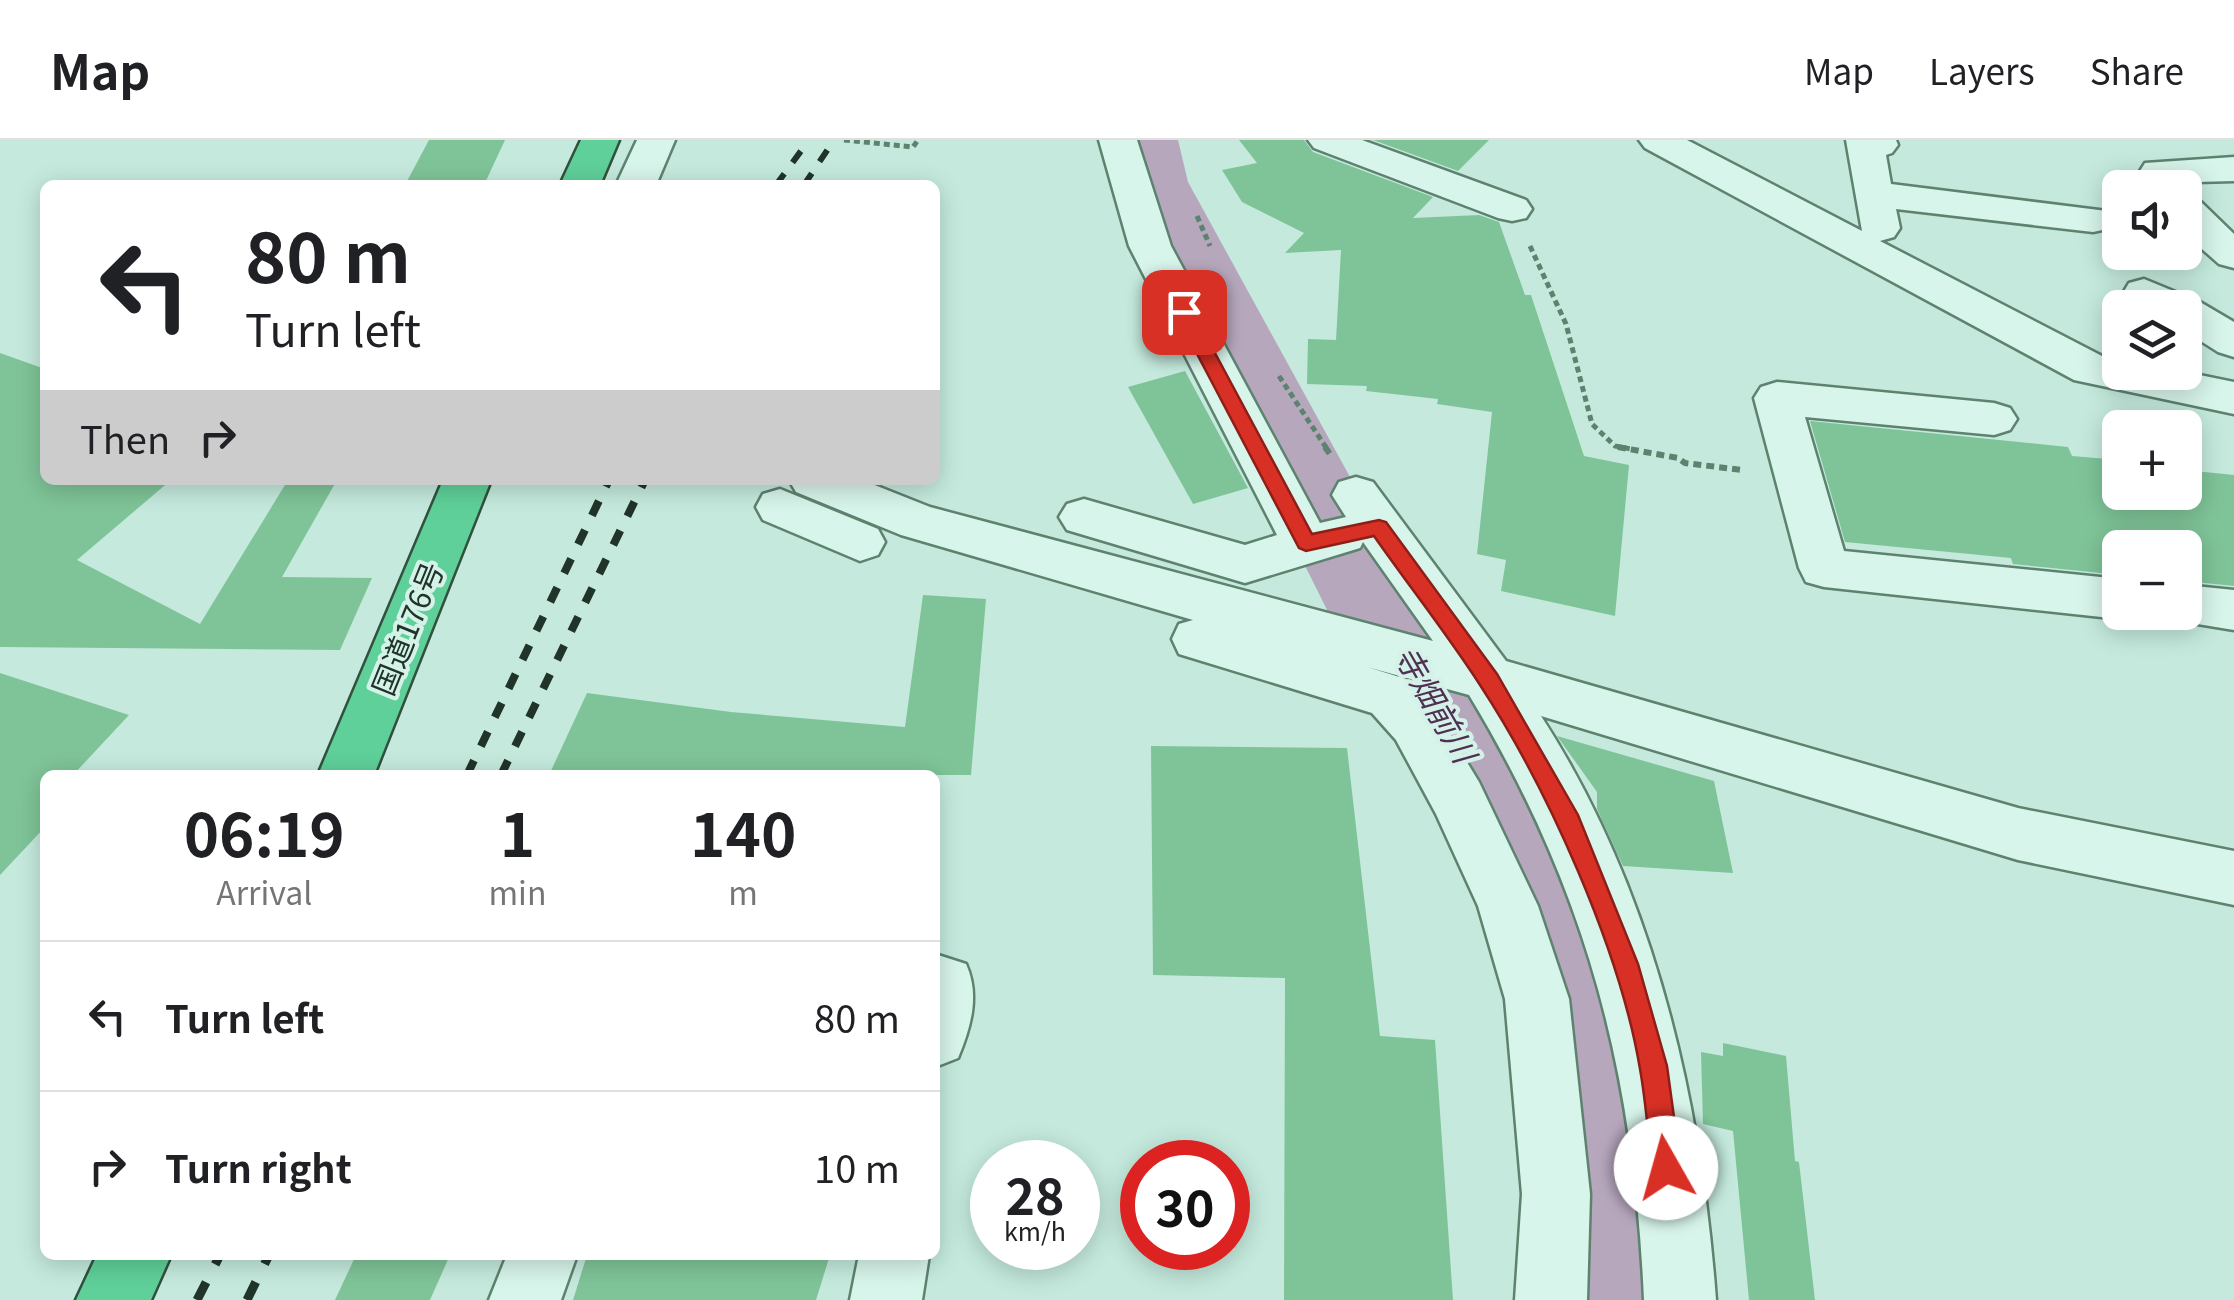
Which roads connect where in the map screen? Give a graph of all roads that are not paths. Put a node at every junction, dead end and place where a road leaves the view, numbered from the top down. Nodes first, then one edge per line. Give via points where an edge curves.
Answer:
1 (600, 140) edge
2 (656, 140) edge
3 (1118, 140) edge
4 (1327, 140) edge
5 (1658, 140) edge
6 (1877, 140) edge
7 (2234, 168) edge
8 (2156, 170) edge
9 (582, 180) edge
10 (638, 180) edge
11 (1874, 194) junction
12 (1512, 209) road end
13 (2093, 220) dead end
14 (2202, 229) edge
15 (2234, 255) edge
16 (1886, 262) junction
17 (2202, 322) edge
18 (2234, 342) edge
19 (2234, 398) edge
20 (1994, 419) dead end
21 (466, 485) edge
22 (797, 494) edge
23 (1084, 517) dead end
24 (1306, 543) junction
25 (2102, 596) edge
26 (2202, 607) edge
27 (2234, 610) edge
28 (1476, 676) junction
29 (348, 770) edge
30 (2234, 878) edge
31 (940, 985) edge
32 (940, 1008) edge
33 (133, 1260) edge
34 (540, 1260) edge
35 (893, 1260) edge
36 (112, 1300) edge
37 (525, 1300) edge
38 (886, 1300) edge
39 (1551, 1300) edge
40 (1680, 1300) edge

1 - 9 highway
2 - 10 street
3 - 24 street via 1150,246
4 - 12 street
5 - 16 street
6 - 11 street via 1864,142
7 - 8 street
11 - 13 street
11 - 16 street
14 - 15 street
16 - 19 street via 2090,369
17 - 18 street
20 - 25 street via 1777,398 1824,568
21 - 29 highway, 国道176号
22 - 28 street
22 - 39 street via 862,542 1390,696 1415,724 1458,800 1508,906 1537,998 1556,1194
23 - 24 street via 1244,564
24 - 28 street via 1368,511
26 - 27 street
28 - 30 street via 2018,834
28 - 40 street via 1566,815 1625,964 1654,1066
31 - 32 street
33 - 36 highway
34 - 37 street
35 - 38 street

